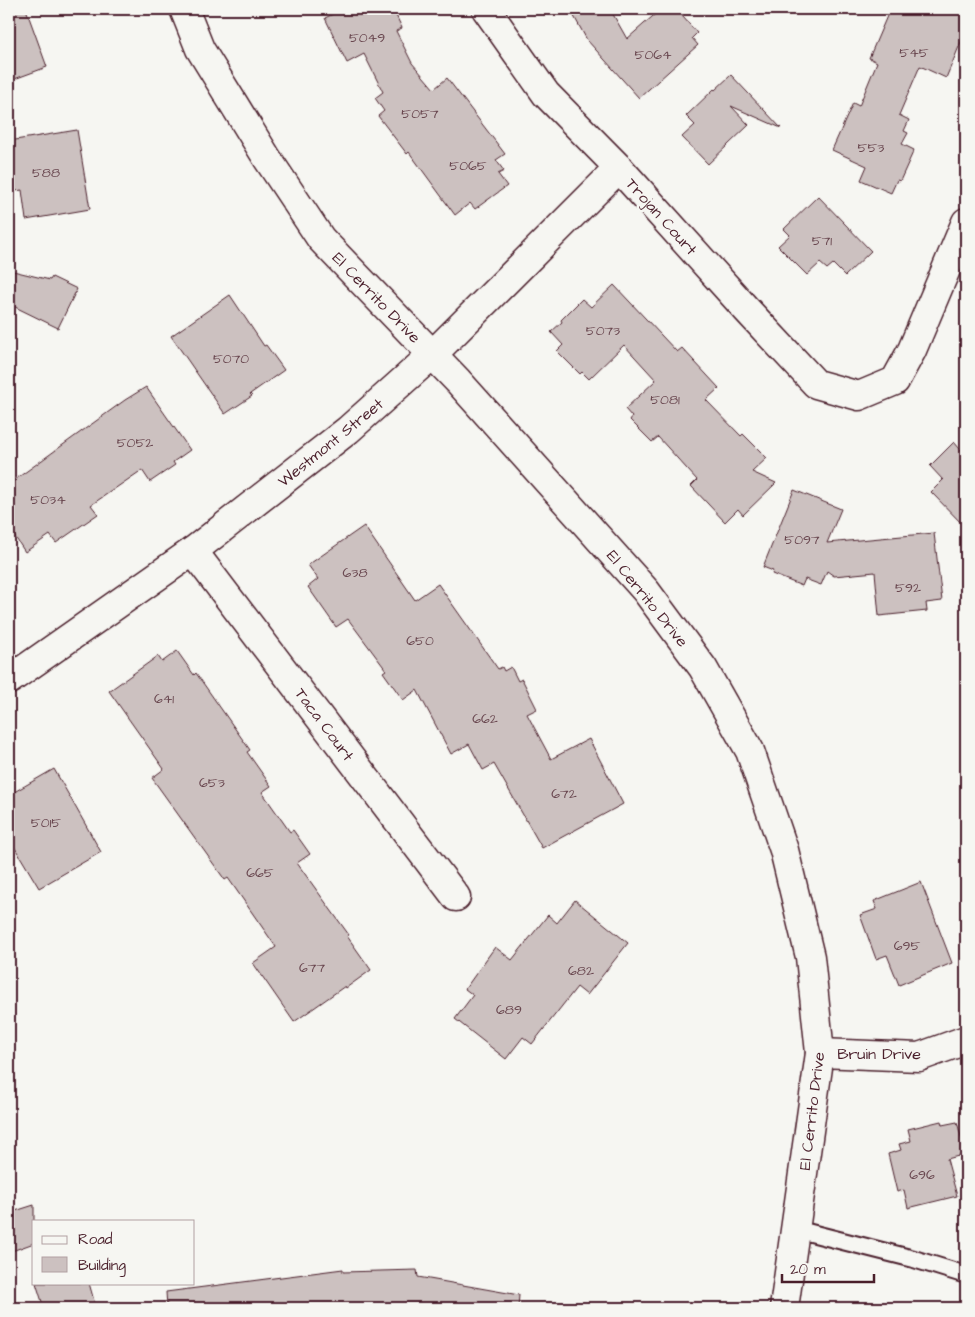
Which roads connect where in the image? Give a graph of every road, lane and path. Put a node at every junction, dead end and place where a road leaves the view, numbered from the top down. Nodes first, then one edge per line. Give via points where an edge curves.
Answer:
1 (184, 9) edge
2 (486, 9) edge
3 (619, 168) junction
4 (966, 222) edge
5 (433, 354) junction
6 (193, 552) junction
7 (9, 680) edge
8 (456, 896) dead end
9 (966, 1040) edge
10 (820, 1053) junction
11 (796, 1229) junction
12 (966, 1276) edge
13 (784, 1308) edge

1 - 5 street, El Cerrito Drive via 200,49 321,239
2 - 3 street, Trojan Court via 546,94
3 - 4 street, Trojan Court via 816,384 859,396 896,381
3 - 5 street, Westmont Street
5 - 6 street, Westmont Street via 348,430
5 - 10 street, El Cerrito Drive via 646,591 703,668 750,751 784,850 810,957
6 - 7 street, Westmont Street
6 - 8 street, Taca Court
9 - 10 street, Bruin Drive via 919,1056
10 - 11 street, El Cerrito Drive
11 - 12 lane via 914,1259
11 - 13 street, El Cerrito Drive

